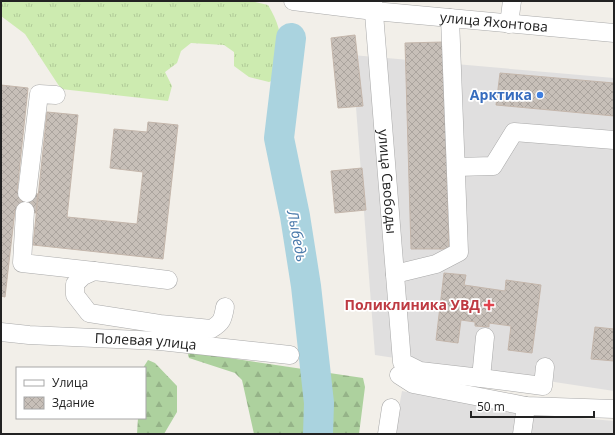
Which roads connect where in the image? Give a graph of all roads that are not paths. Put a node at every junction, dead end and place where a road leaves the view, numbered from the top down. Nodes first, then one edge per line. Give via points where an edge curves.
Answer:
1 (293, 1) edge
2 (512, 1) edge
3 (373, 6) edge
4 (450, 18) junction
5 (509, 24) junction
6 (614, 33) edge
7 (56, 95) dead end
8 (614, 140) edge
9 (456, 167) junction
10 (28, 193) dead end
11 (25, 211) dead end
12 (94, 271) junction
13 (395, 274) junction
14 (168, 280) dead end
15 (225, 307) dead end
16 (1, 332) edge
17 (485, 337) dead end
18 (290, 355) dead end
19 (545, 367) dead end
20 (401, 368) junction
21 (481, 378) junction
22 (526, 406) junction
23 (391, 408) dead end
24 (614, 409) edge
25 (387, 434) edge
26 (522, 434) edge

1 - 3 street, улица Яхонтова
2 - 5 street
3 - 4 street, улица Яхонтова
3 - 13 street, улица Свободы
4 - 5 street, улица Яхонтова
4 - 9 street
5 - 6 street, улица Яхонтова
7 - 10 street via 39,94
8 - 9 street via 514,132 494,166
9 - 13 street via 459,252 436,264
11 - 12 street via 22,263
12 - 14 street
12 - 15 street via 83,276 75,284 75,295 89,313 211,329 223,320
13 - 20 street, улица Свободы
16 - 18 street, Полевая улица via 160,341
17 - 21 street
19 - 21 street via 543,386
20 - 21 street
20 - 22 street via 413,384
22 - 24 street
22 - 26 street
23 - 25 street

